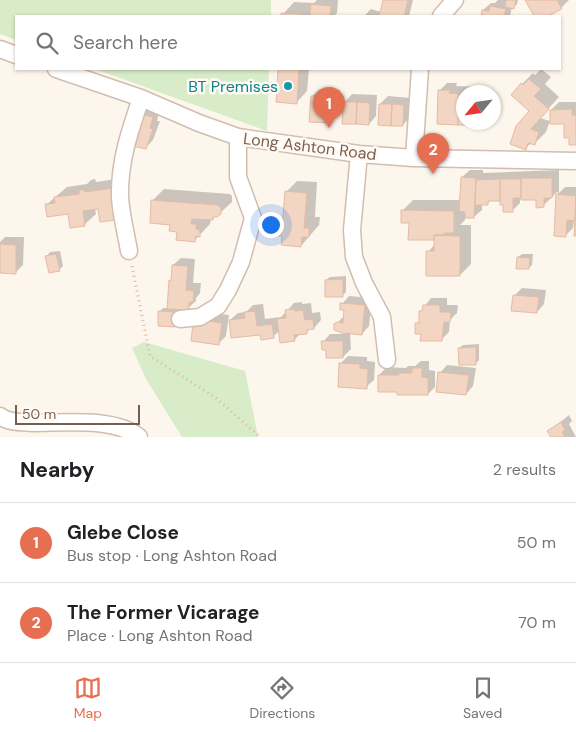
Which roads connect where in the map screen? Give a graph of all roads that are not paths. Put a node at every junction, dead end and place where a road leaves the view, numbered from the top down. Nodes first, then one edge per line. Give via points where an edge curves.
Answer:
1 (455, 0) edge
2 (442, 15) edge
3 (0, 50) edge
4 (15, 55) edge
5 (59, 70) edge
6 (420, 70) edge
7 (141, 98) junction
8 (238, 138) junction
9 (359, 154) junction
10 (414, 158) junction
11 (576, 161) edge
12 (129, 251) road end
13 (180, 319) dead end
14 (387, 360) dead end
15 (0, 416) edge
16 (139, 437) edge

1 - 2 street
3 - 4 street
5 - 7 street, Long Ashton Road
6 - 10 street
7 - 8 street, Long Ashton Road
7 - 12 street via 125,147 120,179
8 - 9 street, Long Ashton Road
8 - 13 street via 238,177 253,218 241,262 218,306 200,317
9 - 10 street, Long Ashton Road
9 - 14 street via 352,230 354,257 382,317
10 - 11 street, Long Ashton Road
15 - 16 street via 21,422 101,424 122,428

